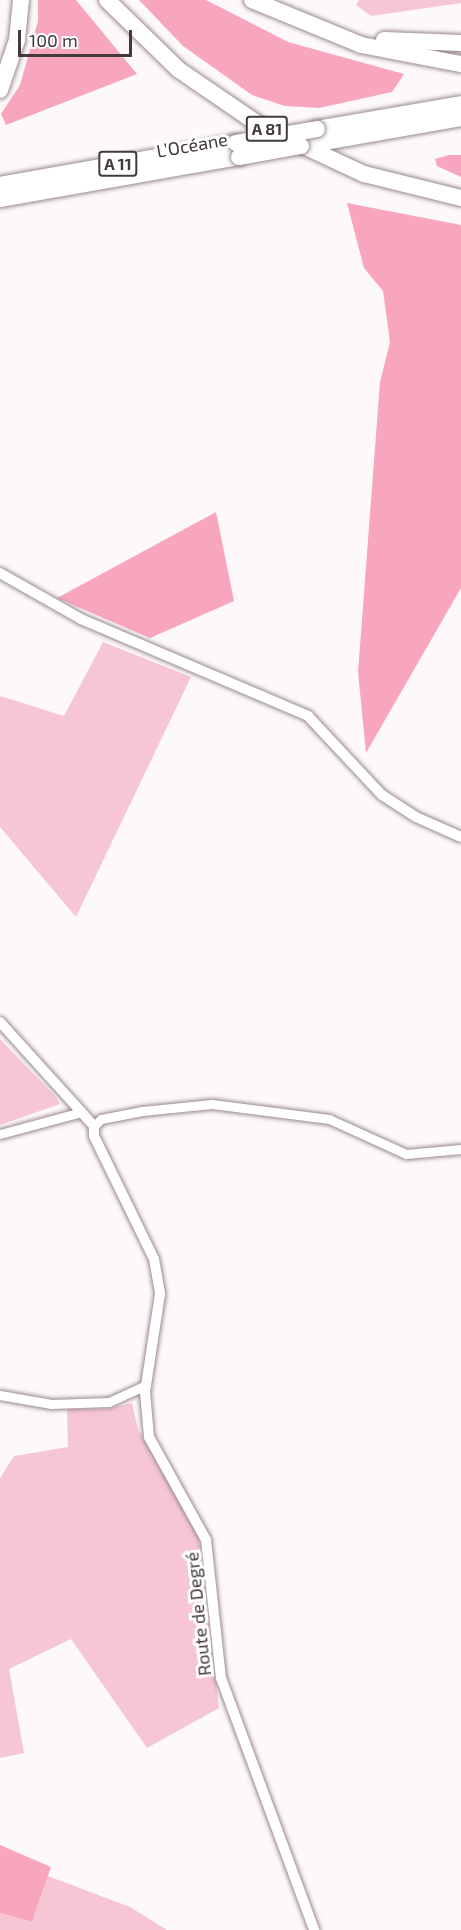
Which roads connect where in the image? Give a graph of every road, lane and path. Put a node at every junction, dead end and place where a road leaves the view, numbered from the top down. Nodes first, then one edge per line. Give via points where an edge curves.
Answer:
1 (21, 0) edge
2 (107, 0) edge
3 (252, 0) edge
4 (279, 13) junction
5 (461, 43) edge
6 (461, 64) edge
7 (0, 90) edge
8 (461, 104) edge
9 (461, 118) edge
10 (461, 126) edge
11 (400, 128) junction
12 (318, 136) junction
13 (238, 150) junction
14 (0, 184) edge
15 (461, 198) edge
16 (0, 199) edge
17 (0, 573) edge
18 (461, 837) edge
19 (0, 1022) edge
20 (78, 1113) junction
21 (94, 1126) junction
22 (0, 1134) edge
23 (461, 1149) edge
24 (146, 1385) junction
25 (0, 1395) edge
26 (314, 1930) edge

1 - 7 highway via 17,40
2 - 15 highway, A 81 via 179,70 261,126 364,174
3 - 4 highway
4 - 5 highway via 376,39
4 - 6 highway via 361,45
8 - 12 highway, L’Océane / A 11
9 - 11 highway, L’Océane / A 11
10 - 11 highway via 421,132
11 - 12 highway, L’Océane / A 11
12 - 13 highway, L’Océane / A 11, bridge
13 - 14 highway, L’Océane / A 11
13 - 16 highway, L’Océane / A 11
17 - 18 street via 81,619 308,716 382,795 416,817
19 - 20 street via 38,1059
20 - 21 street
20 - 22 street
21 - 23 street via 101,1119 142,1111 212,1104 329,1119 399,1153
21 - 24 street, Route de Degré via 94,1136 154,1259 159,1281
24 - 25 street via 109,1402 51,1404
24 - 26 street, Route de Degré via 149,1437 206,1540 221,1678

